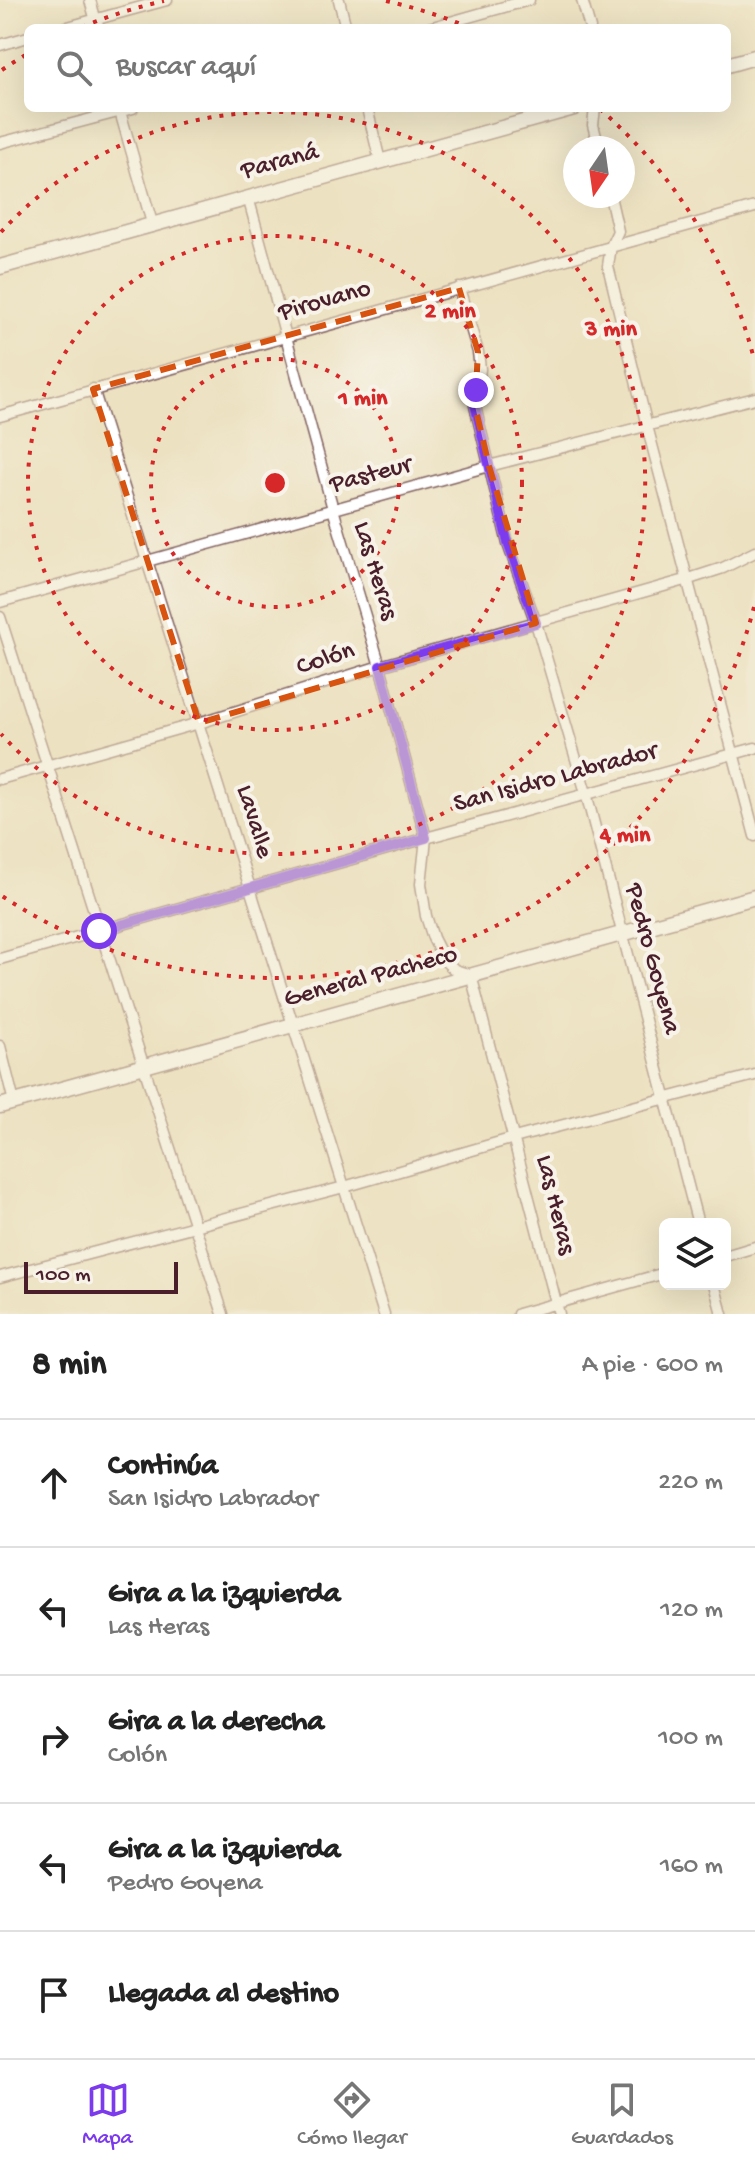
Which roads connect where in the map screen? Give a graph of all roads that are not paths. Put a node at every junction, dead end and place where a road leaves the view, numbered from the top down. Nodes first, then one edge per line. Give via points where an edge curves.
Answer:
1 (90, 0) edge
2 (167, 0) edge
3 (339, 0) edge
4 (529, 0) edge
5 (582, 0) edge
6 (97, 24) edge
7 (345, 24) edge
8 (443, 24) edge
9 (589, 24) edge
10 (24, 38) edge
11 (0, 45) edge
12 (755, 57) edge
13 (731, 64) edge
14 (113, 112) edge
15 (121, 112) edge
16 (368, 112) edge
17 (559, 112) edge
18 (595, 112) edge
19 (596, 136) edge
20 (0, 143) edge
21 (380, 161) junction
22 (248, 197) junction
23 (755, 207) edge
24 (613, 208) edge
25 (152, 223) junction
26 (611, 246) junction
27 (0, 267) edge
28 (459, 288) junction
29 (287, 336) junction
30 (93, 389) junction
31 (755, 398) edge
32 (0, 416) edge
33 (647, 426) junction
34 (489, 466) junction
35 (333, 509) junction
36 (755, 552) edge
37 (146, 561) junction
38 (689, 579) junction
39 (0, 602) edge
40 (0, 617) edge
41 (536, 623) junction
42 (380, 666) junction
43 (199, 723) junction
44 (755, 748) edge
45 (732, 754) junction
46 (49, 766) junction
47 (0, 779) edge
48 (586, 793) junction
49 (755, 836) edge
50 (426, 838) junction
51 (250, 888) junction
52 (755, 897) edge
53 (99, 931) junction
54 (621, 934) junction
55 (0, 959) edge
56 (471, 975) junction
57 (293, 1024) junction
58 (0, 1046) edge
59 (142, 1066) junction
60 (755, 1075) edge
61 (665, 1098) junction
62 (7, 1104) edge
63 (514, 1138) junction
64 (344, 1187) junction
65 (696, 1218) edge
66 (195, 1224) junction
67 (755, 1247) edge
68 (731, 1254) edge
69 (659, 1275) edge
70 (0, 1277) edge
71 (716, 1290) edge
72 (557, 1309) edge
73 (223, 1314) edge
74 (384, 1314) edge
75 (518, 1314) edge
76 (722, 1314) edge

1 - 6 street
2 - 6 street
3 - 7 street
4 - 8 street
5 - 9 street
10 - 11 street
12 - 13 street
14 - 20 street
15 - 25 street
16 - 21 street
17 - 21 street, Paraná
18 - 19 street
21 - 22 street, Paraná
22 - 25 street, Paraná
22 - 29 street, Las Heras
23 - 26 street, Pirovano
24 - 26 street via 618,231
25 - 27 street, Paraná
26 - 28 street, Pirovano
26 - 33 street via 608,266
28 - 29 street, Pirovano
28 - 34 street, Pedro Goyena via 478,352 475,406
29 - 30 street, Pirovano
29 - 35 street, Las Heras
30 - 32 street, Pirovano
30 - 37 street, Lavalle
31 - 33 street, Pasteur
33 - 34 street, Pasteur
33 - 38 street
34 - 35 street, Pasteur
34 - 41 street, Pedro Goyena via 508,544
35 - 37 street, Pasteur
35 - 42 street, Las Heras
36 - 38 street, Colón
37 - 39 street, Pasteur
37 - 43 street, Lavalle
38 - 41 street, Colón
38 - 45 street
40 - 46 street
41 - 42 street, Colón
41 - 48 street, Pedro Goyena
42 - 43 street, Colón
42 - 50 street, Las Heras
43 - 46 street, Colón
43 - 51 street, Lavalle
44 - 45 street, San Isidro Labrador
45 - 48 street, San Isidro Labrador
45 - 49 street
46 - 47 street, Colón
46 - 53 street
48 - 50 street, San Isidro Labrador
48 - 54 street, Pedro Goyena
50 - 51 street, San Isidro Labrador
50 - 56 street, Las Heras via 422,899 433,938 451,966
51 - 53 street, San Isidro Labrador
51 - 57 street, Lavalle
52 - 54 street, General Pacheco
53 - 55 street, San Isidro Labrador
53 - 59 street
54 - 56 street, General Pacheco
54 - 61 street, Pedro Goyena
56 - 57 street, General Pacheco
56 - 63 street, Las Heras
57 - 59 street, General Pacheco
57 - 64 street, Lavalle
58 - 62 street
59 - 62 street, General Pacheco
59 - 66 street
60 - 61 street
61 - 63 street
61 - 65 street, Pedro Goyena
63 - 64 street
63 - 72 street, Las Heras
64 - 66 street
64 - 74 street, Lavalle
66 - 70 street
66 - 73 street
67 - 68 street
69 - 72 street
71 - 76 street
72 - 75 street

